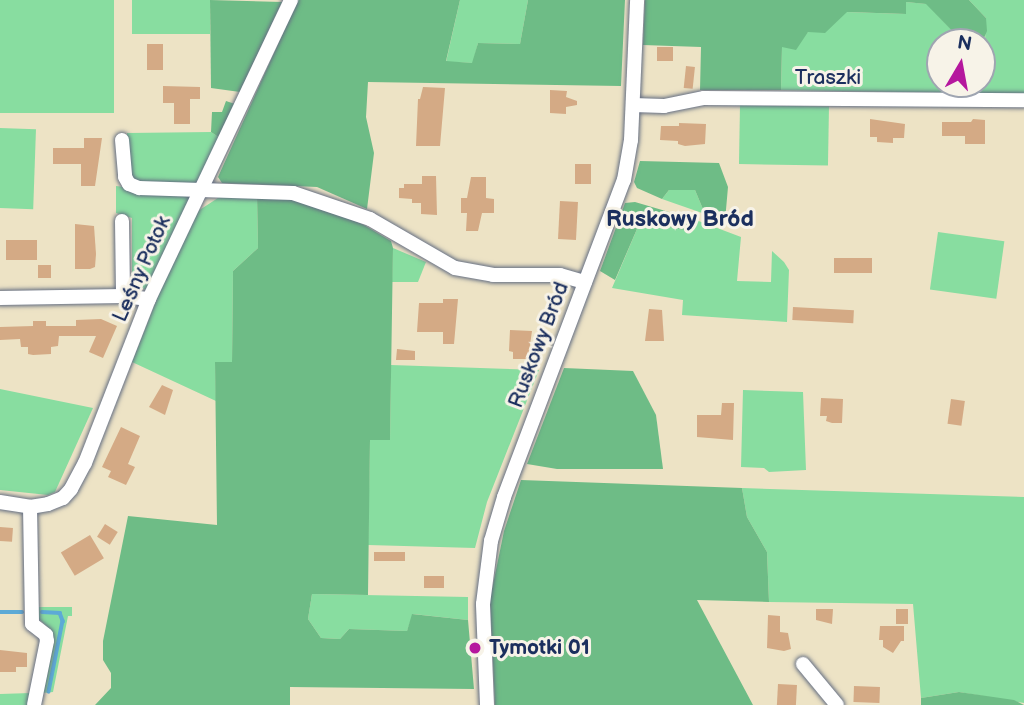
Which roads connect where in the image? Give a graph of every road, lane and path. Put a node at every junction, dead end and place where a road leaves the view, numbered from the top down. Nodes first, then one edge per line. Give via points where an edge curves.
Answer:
1 (291, 0) edge
2 (637, 0) edge
3 (1024, 100) edge
4 (633, 105) junction
5 (122, 140) dead end
6 (203, 191) junction
7 (122, 221) dead end
8 (585, 282) junction
9 (123, 296) junction
10 (0, 298) edge
11 (149, 299) junction
12 (0, 502) edge
13 (30, 507) junction
14 (803, 664) dead end
15 (34, 705) edge
16 (487, 705) edge
17 (837, 705) edge

1 - 6 street, Leśny Potok
2 - 4 street, Ruskowy Bród
3 - 4 street, Traszki via 728,98
4 - 8 street, Ruskowy Bród via 626,172
5 - 6 street via 123,169 130,184
6 - 8 street via 293,193 370,219 455,268 493,275 560,275
6 - 11 street, Leśny Potok
7 - 9 street
8 - 16 street, Ruskowy Bród via 491,541 483,595
9 - 10 street
9 - 11 street
11 - 13 street, Leśny Potok via 71,489 63,498
12 - 13 street, Leśny Potok
13 - 15 street via 32,624 47,641
14 - 17 street

